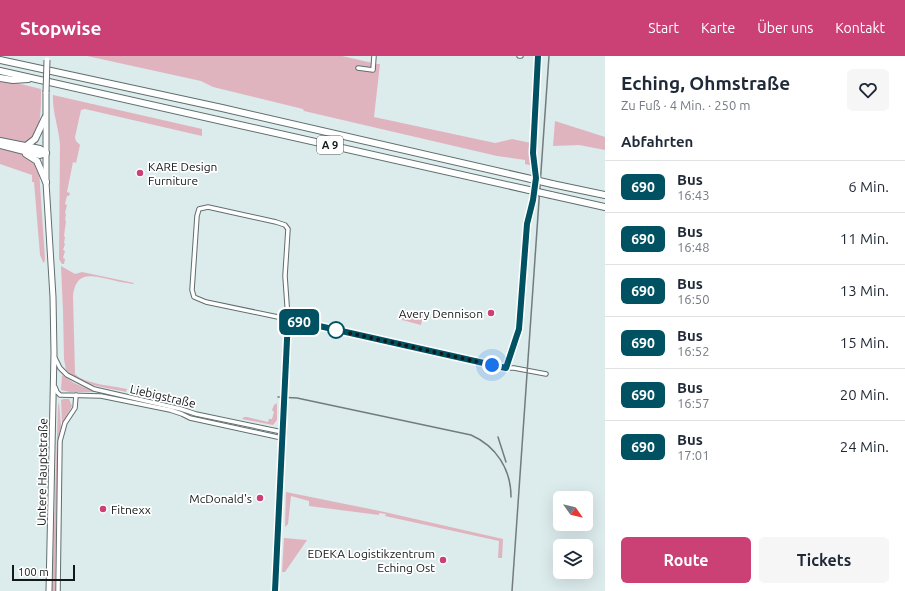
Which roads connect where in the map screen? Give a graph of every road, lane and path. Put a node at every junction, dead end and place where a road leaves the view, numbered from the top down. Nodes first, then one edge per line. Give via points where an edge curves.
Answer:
1 (5, 56) edge
2 (374, 56) edge
3 (47, 58) edge
4 (0, 60) edge
5 (14, 63) junction
6 (358, 68) dead end
7 (0, 71) edge
8 (0, 78) edge
9 (36, 79) junction
10 (45, 118) junction
11 (0, 141) edge
12 (0, 145) edge
13 (24, 148) junction
14 (46, 153) junction
15 (46, 182) junction
16 (605, 195) edge
17 (605, 206) edge
18 (288, 319) junction
19 (54, 353) junction
20 (546, 374) dead end
21 (53, 382) junction
22 (60, 395) junction
23 (76, 395) junction
24 (53, 406) junction
25 (282, 432) junction
26 (282, 438) junction
27 (49, 591) edge
28 (58, 591) edge
29 (274, 591) edge

1 - 5 highway
2 - 6 street via 373,70
3 - 10 main road, Untere Hauptstraße, bridge
4 - 5 highway, A 9
5 - 16 highway, A 9, bridge
7 - 9 highway, A 9
8 - 9 highway
9 - 17 highway, A 9, bridge
10 - 13 highway via 35,139
10 - 14 main road, Untere Hauptstraße
11 - 13 highway
12 - 13 highway
13 - 14 highway via 40,149
13 - 15 highway via 37,161
14 - 15 main road, Untere Hauptstraße
15 - 19 main road, Untere Hauptstraße
18 - 18 street via 285,276 287,227 276,222 205,207 199,209 192,290 194,297 206,302
18 - 20 street via 506,368
18 - 25 street
19 - 21 main road, Untere Hauptstraße
19 - 25 street, Liebigstraße via 60,368 67,375 94,389
21 - 22 street
21 - 24 main road, Untere Hauptstraße
22 - 23 street, Liebigstraße
22 - 24 street
23 - 26 street, Liebigstraße via 95,395
23 - 28 street via 76,406 63,428 60,441
24 - 27 main road, Untere Hauptstraße
25 - 26 street
26 - 29 street

